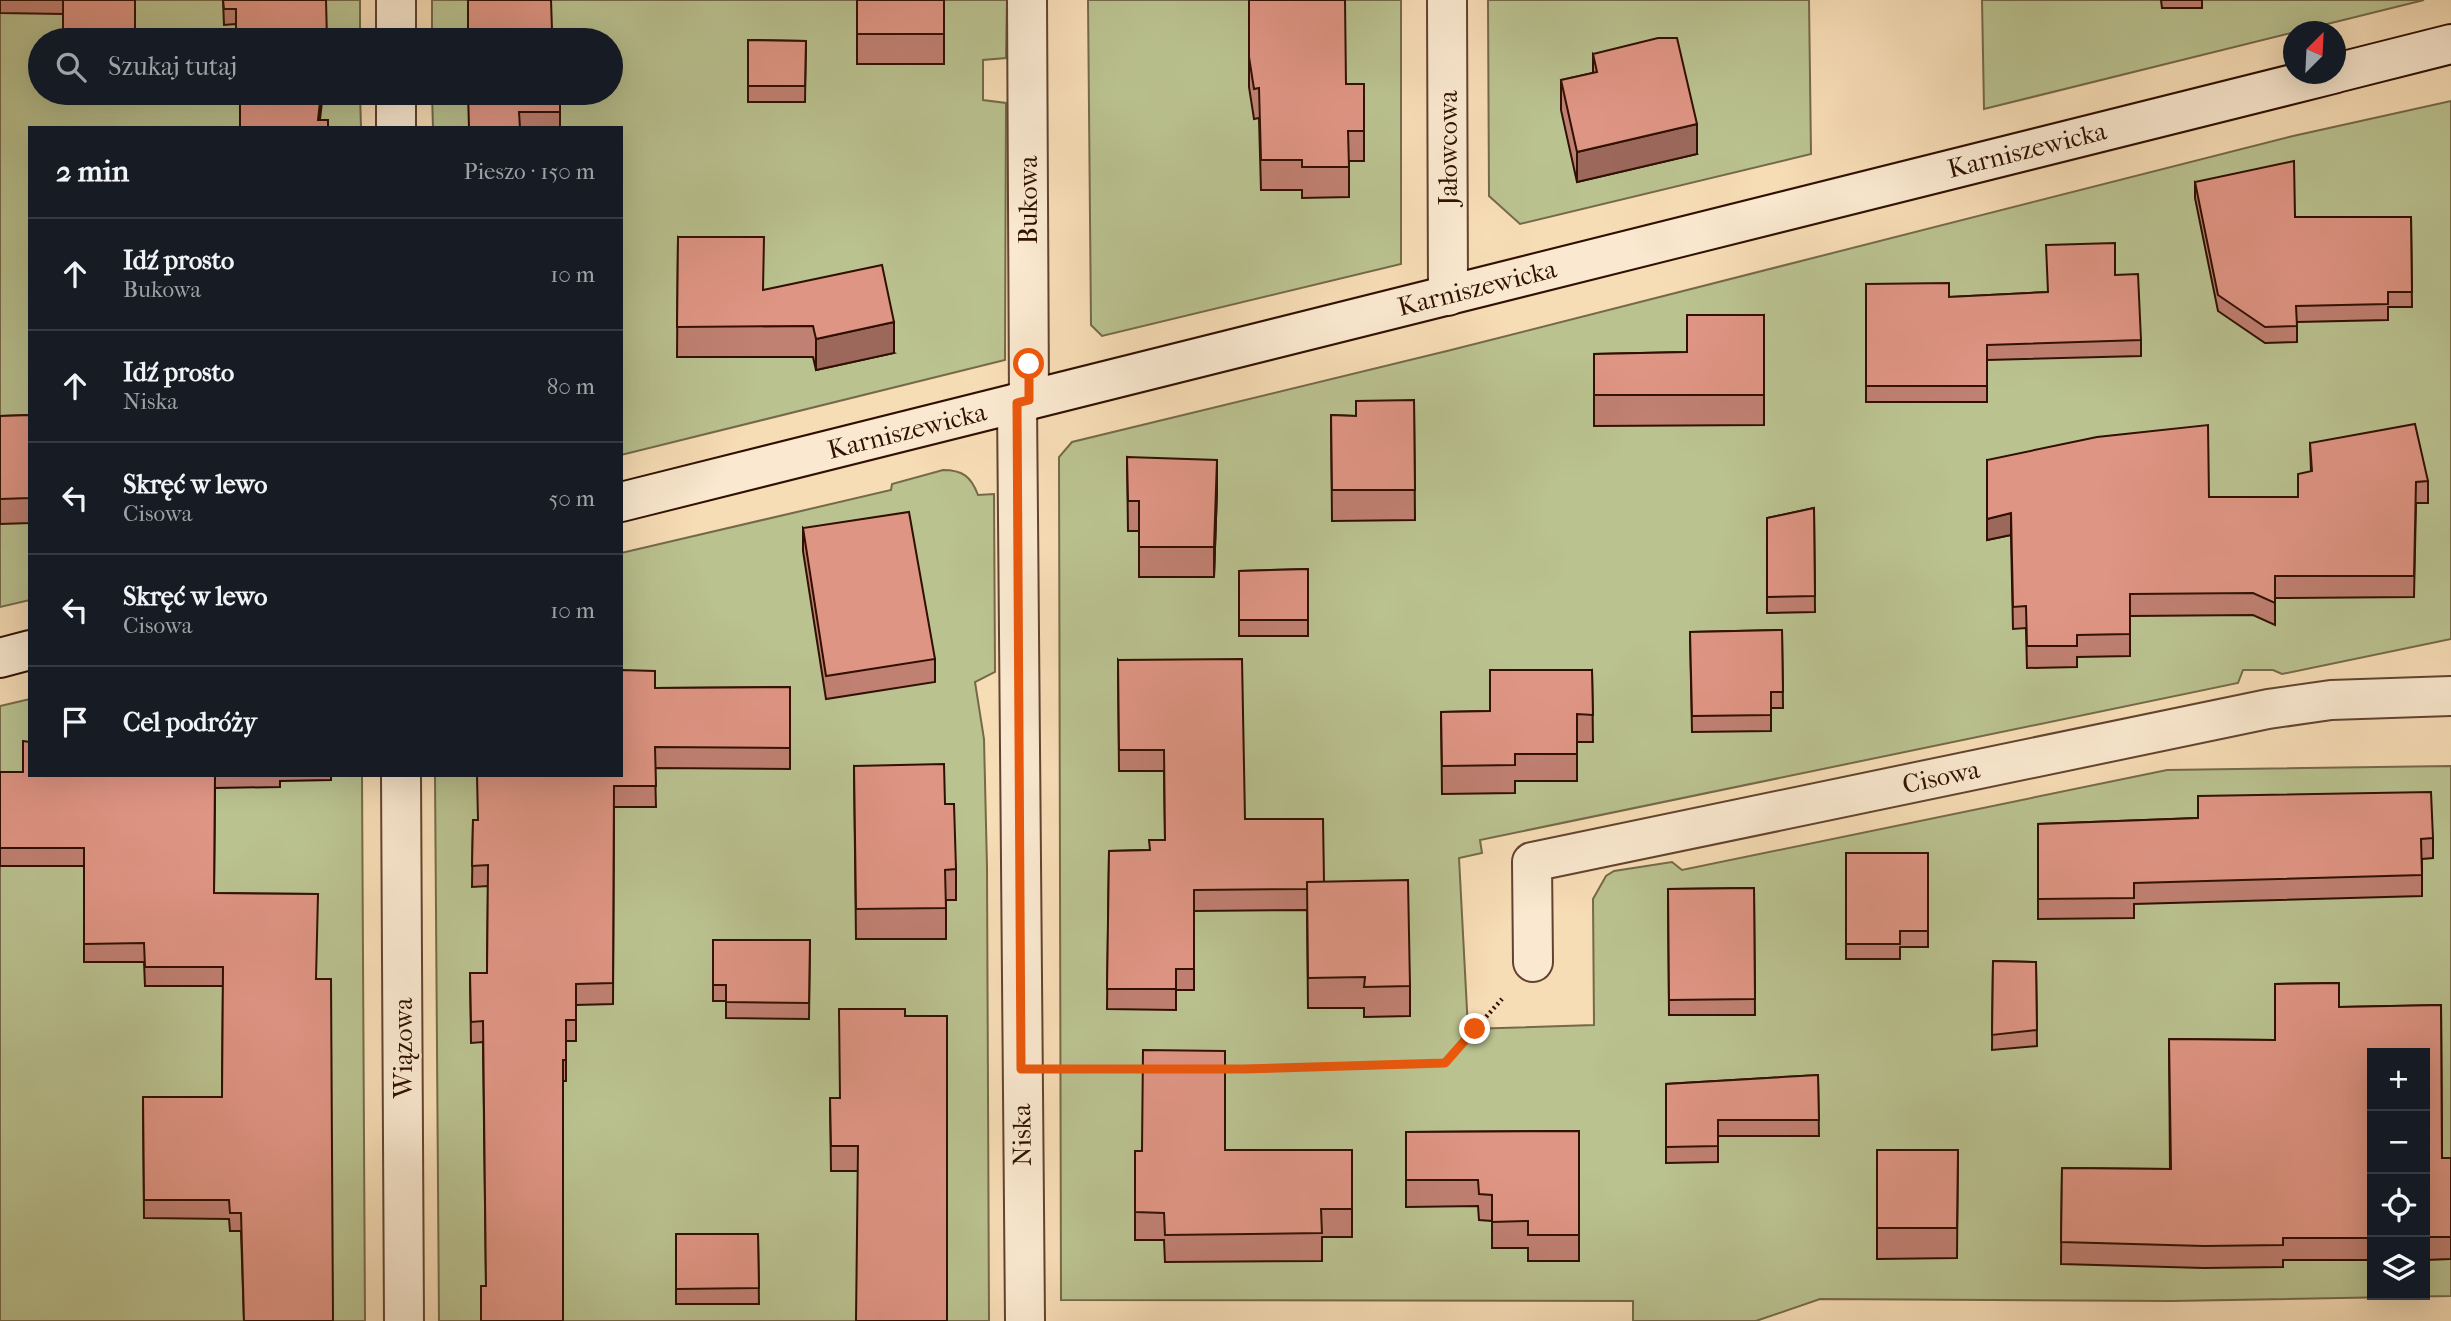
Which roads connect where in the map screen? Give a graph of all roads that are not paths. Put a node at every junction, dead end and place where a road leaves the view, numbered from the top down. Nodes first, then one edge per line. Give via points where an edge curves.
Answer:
1 (396, 0) edge
2 (1027, 0) edge
3 (1447, 0) edge
4 (396, 28) edge
5 (2451, 44) edge
6 (2346, 70) edge
7 (2290, 84) edge
8 (396, 105) edge
9 (396, 126) edge
10 (1448, 296) junction
11 (1023, 402) junction
12 (623, 502) edge
13 (28, 651) edge
14 (0, 658) edge
15 (2451, 696) edge
16 (401, 777) edge
17 (1533, 962) dead end
18 (404, 1321) edge
19 (1025, 1321) edge

1 - 4 street
2 - 11 street, Bukowa
3 - 10 street, Jałowcowa
5 - 6 street, Karniszewicka
7 - 10 street, Karniszewicka
8 - 9 street
10 - 11 street, Karniszewicka
11 - 12 street, Karniszewicka
11 - 19 street, Niska
13 - 14 street
15 - 17 street, Cisowa via 2331,700 2268,709 1532,862
16 - 18 street, Wiązowa

